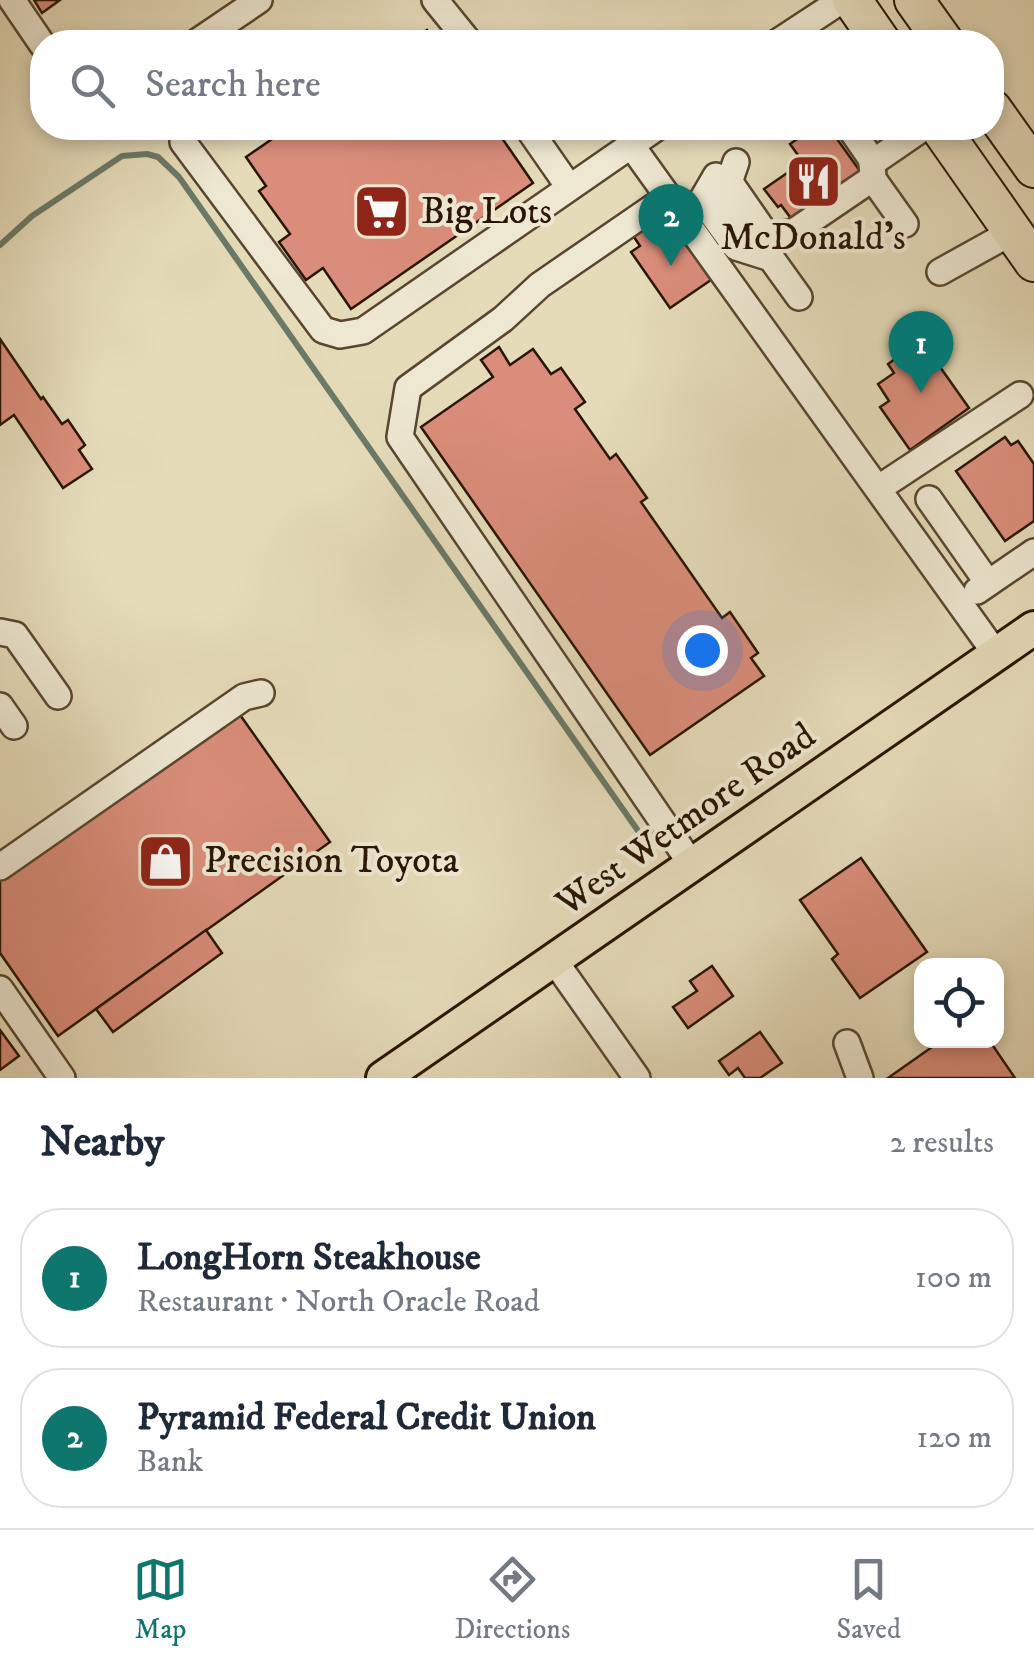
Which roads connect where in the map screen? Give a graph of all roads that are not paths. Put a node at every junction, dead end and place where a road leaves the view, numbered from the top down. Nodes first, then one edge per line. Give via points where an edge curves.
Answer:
1 (12, 0) edge
2 (259, 0) edge
3 (436, 0) edge
4 (842, 0) edge
5 (852, 0) edge
6 (914, 0) edge
7 (32, 30) edge
8 (215, 30) edge
9 (460, 30) edge
10 (796, 30) edge
11 (873, 30) edge
12 (935, 30) edge
13 (1004, 126) edge
14 (537, 140) edge
15 (638, 140) edge
16 (857, 140) edge
17 (909, 140) edge
18 (948, 140) edge
19 (183, 142) dead end
20 (631, 145) junction
21 (1034, 168) edge
22 (873, 170) junction
23 (570, 187) junction
24 (668, 197) junction
25 (905, 224) dead end
26 (1023, 247) edge
27 (940, 272) dead end
28 (799, 296) dead end
29 (1020, 395) dead end
30 (879, 488) junction
31 (929, 499) dead end
32 (1034, 552) edge
33 (988, 583) junction
34 (960, 603) junction
35 (1034, 628) edge
36 (0, 632) edge
37 (996, 654) junction
38 (261, 692) dead end
39 (58, 696) dead end
40 (692, 865) junction
41 (0, 866) edge
42 (554, 960) junction
43 (0, 989) edge
44 (847, 1043) dead end
45 (62, 1078) edge
46 (383, 1078) edge
47 (637, 1078) edge
48 (860, 1078) edge

1 - 7 lane
2 - 8 lane
3 - 9 lane
4 - 10 lane
5 - 11 highway
6 - 12 highway
13 - 21 highway
14 - 23 lane
15 - 20 lane
16 - 22 lane
17 - 22 lane
18 - 26 highway
19 - 23 lane via 323,330 340,335 363,330
20 - 23 lane
20 - 24 lane
22 - 25 lane
22 - 28 lane via 792,233 751,238 729,217 727,173 702,200 736,247 772,258
24 - 30 lane
24 - 40 lane via 408,388 400,437
26 - 27 lane
29 - 30 lane
30 - 34 lane
31 - 33 lane
32 - 33 lane
33 - 34 lane
34 - 37 lane
35 - 37 main road, West Wetmore Road
36 - 39 lane via 15,636
37 - 40 main road, West Wetmore Road
38 - 41 lane via 244,697
40 - 42 main road, West Wetmore Road
42 - 46 main road, West Wetmore Road
42 - 47 lane
43 - 45 lane
44 - 48 lane

